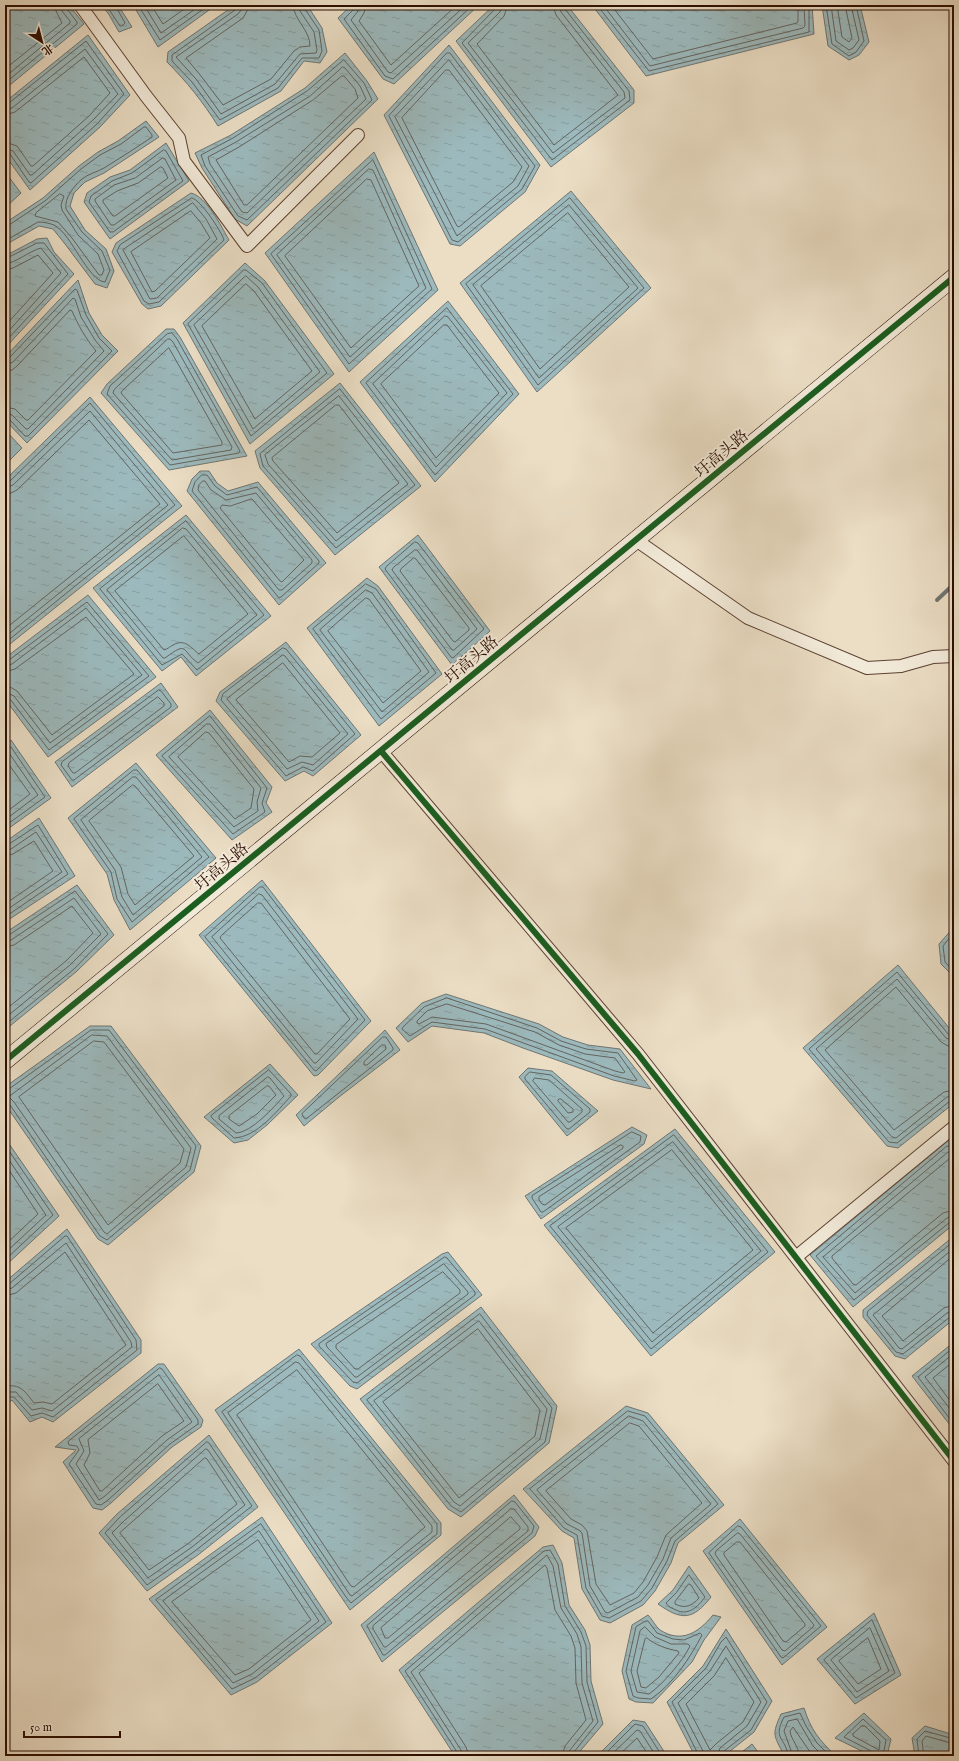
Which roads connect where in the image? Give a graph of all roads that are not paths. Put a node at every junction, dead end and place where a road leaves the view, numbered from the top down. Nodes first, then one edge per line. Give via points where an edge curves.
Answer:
1 (80, 5) edge
2 (358, 135) dead end
3 (954, 277) edge
4 (636, 540) junction
5 (954, 656) edge
6 (381, 750) junction
7 (5, 1061) edge
8 (954, 1126) edge
9 (796, 1257) junction
10 (954, 1461) edge

1 - 2 street via 179,138 184,161 247,246
3 - 4 street, 圩高头路
4 - 5 street via 748,618 867,668 900,666
4 - 6 street, 圩高头路
6 - 7 street, 圩高头路
6 - 9 street via 638,1054
8 - 9 street
9 - 10 street

